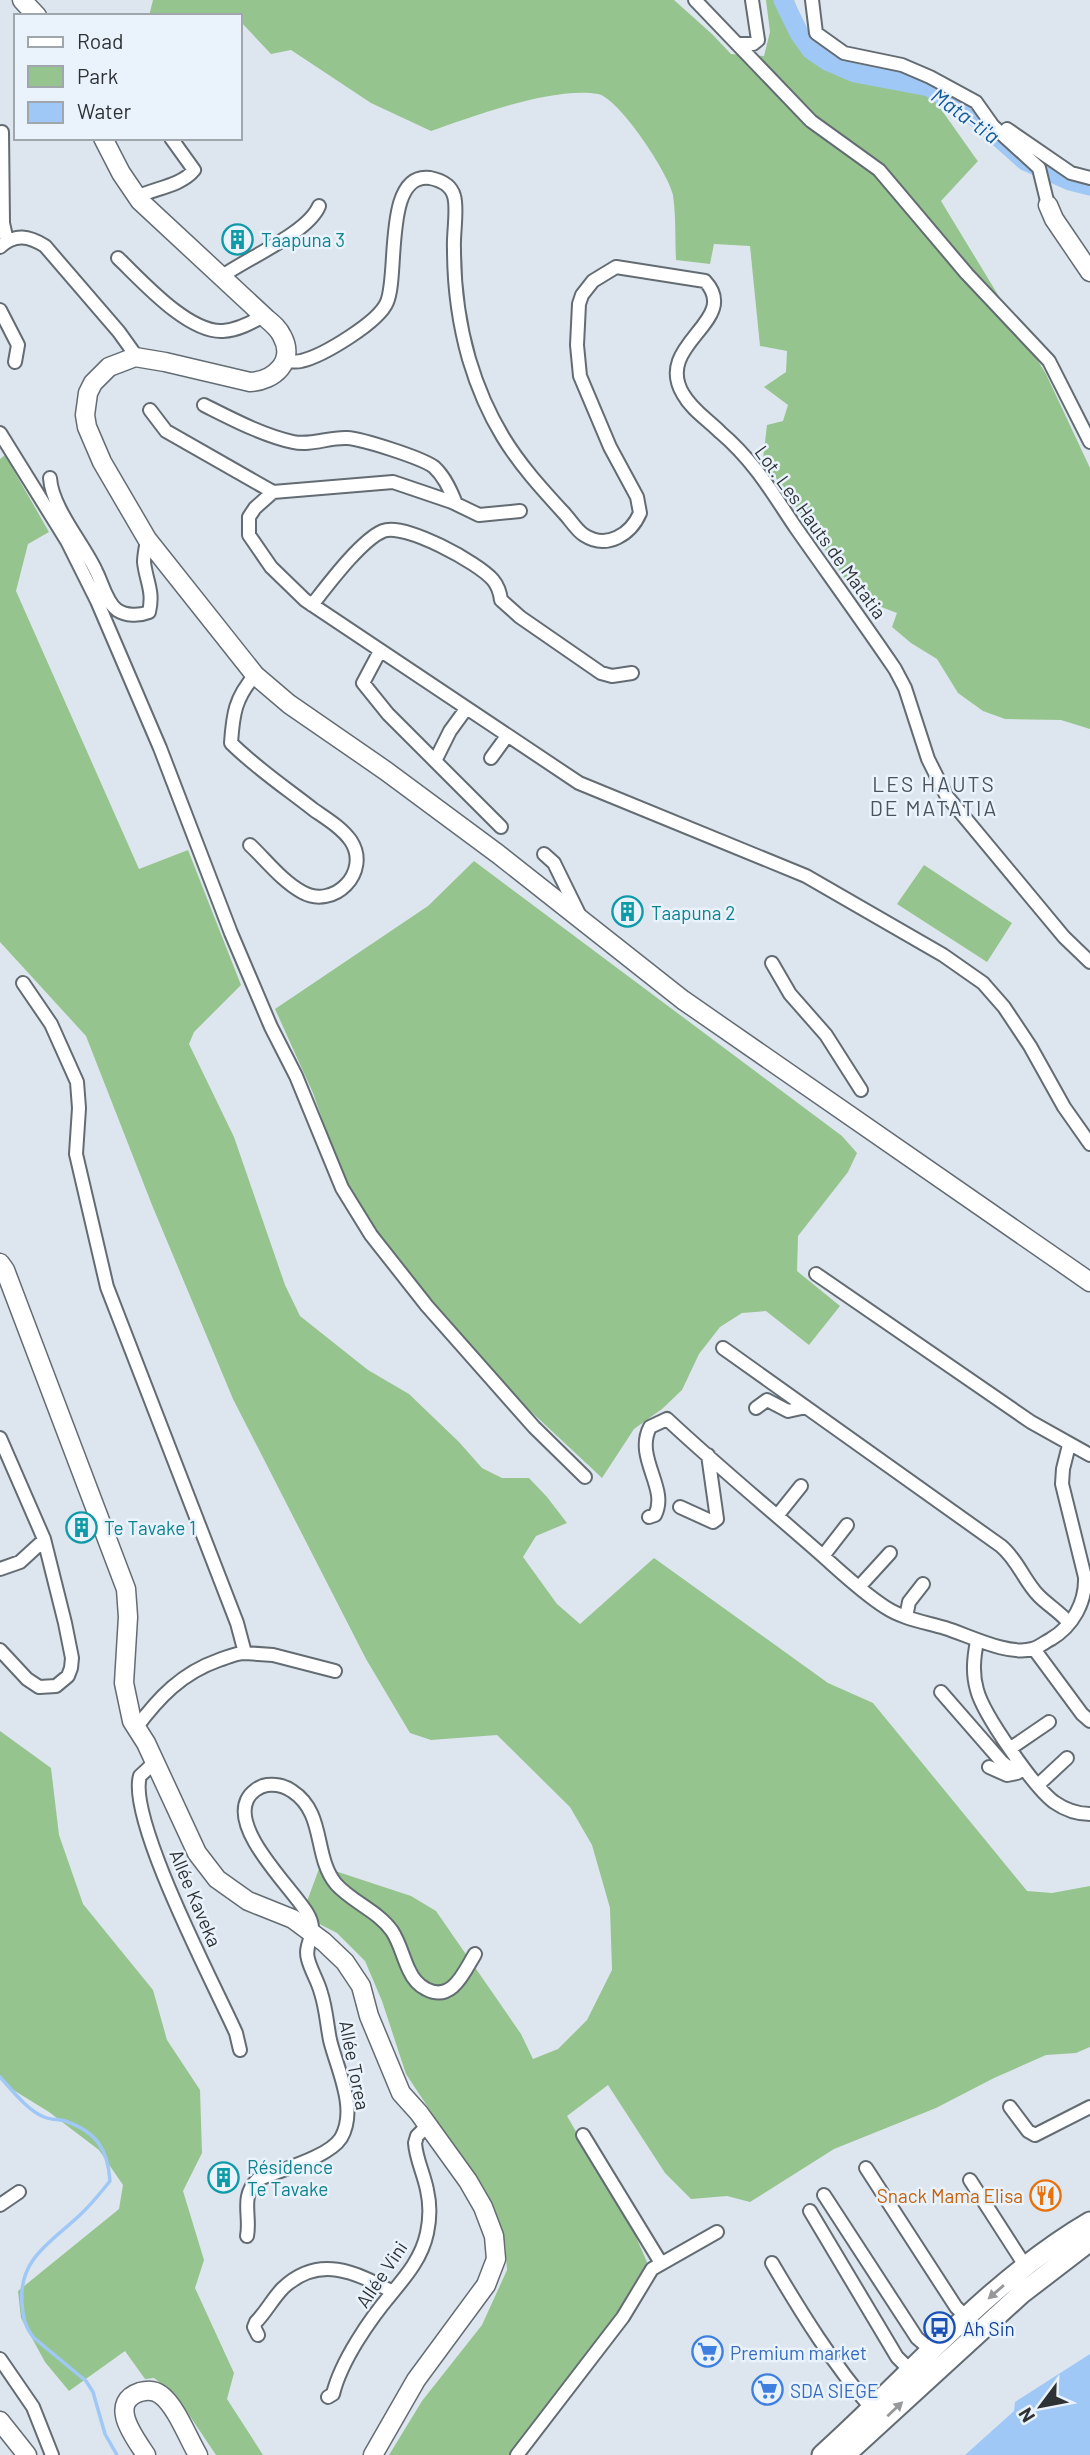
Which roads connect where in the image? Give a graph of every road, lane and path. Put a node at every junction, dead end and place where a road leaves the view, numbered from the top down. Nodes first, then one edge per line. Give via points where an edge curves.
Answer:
1 (22, 0) edge
2 (695, 0) edge
3 (752, 0) edge
4 (812, 0) edge
5 (35, 14) edge
6 (737, 44) junction
7 (986, 114) junction
8 (2, 132) dead end
9 (104, 140) edge
10 (172, 140) edge
11 (1090, 177) edge
12 (1046, 196) joint
13 (137, 197) junction
14 (319, 206) dead end
15 (3, 244) edge
16 (118, 258) dead end
17 (1090, 272) edge
18 (221, 276) junction
19 (0, 310) edge
20 (263, 316) junction
21 (135, 357) junction
22 (285, 361) junction
23 (15, 362) dead end
24 (204, 405) dead end
25 (150, 410) dead end
26 (0, 433) edge
27 (1090, 442) edge
28 (37, 490) junction
29 (273, 492) junction
30 (456, 504) junction
31 (520, 511) dead end
32 (147, 539) junction
33 (312, 605) junction
34 (380, 651) junction
35 (632, 673) dead end
36 (255, 675) junction
37 (466, 709) junction
38 (507, 736) junction
39 (491, 758) dead end
40 (435, 761) junction
41 (501, 827) dead end
42 (250, 845) dead end
43 (544, 854) dead end
44 (582, 920) junction
45 (1090, 962) edge
46 (772, 963) dead end
47 (23, 983) dead end
48 (861, 1090) dead end
49 (1090, 1144) edge
50 (0, 1263) edge
51 (816, 1274) dead end
52 (1090, 1282) edge
53 (723, 1348) dead end
54 (756, 1408) dead end
55 (806, 1408) junction
56 (0, 1438) edge
57 (1069, 1445) junction
58 (708, 1455) junction
59 (1090, 1455) edge
60 (585, 1477) dead end
61 (801, 1486) dead end
62 (680, 1507) dead end
63 (777, 1516) junction
64 (649, 1517) dead end
65 (846, 1525) dead end
66 (44, 1540) junction
67 (890, 1553) dead end
68 (823, 1556) junction
69 (0, 1569) edge
70 (923, 1584) dead end
71 (859, 1587) junction
72 (906, 1617) junction
73 (1069, 1623) junction
74 (977, 1641) junction
75 (1034, 1649) junction
76 (0, 1650) edge
77 (245, 1653) junction
78 (335, 1671) dead end
79 (941, 1692) dead end
80 (1090, 1721) edge
81 (1048, 1722) dead end
82 (136, 1728) junction
83 (1011, 1748) junction
84 (1068, 1758) dead end
85 (155, 1762) junction
86 (1019, 1764) junction
87 (989, 1767) dead end
88 (1038, 1785) junction
89 (1090, 1814) edge
90 (313, 1933) junction
91 (475, 1954) dead end
92 (240, 2050) dead end
93 (1010, 2107) dead end
94 (1090, 2107) edge
95 (428, 2125) junction
96 (583, 2135) dead end
97 (866, 2168) dead end
98 (970, 2180) dead end
99 (19, 2192) dead end
100 (824, 2195) dead end
101 (0, 2205) edge
102 (810, 2211) dead end
103 (1090, 2222) edge
104 (717, 2232) dead end
105 (247, 2236) dead end
106 (1090, 2241) edge
107 (661, 2263) junction
108 (772, 2263) dead end
109 (1026, 2267) junction
110 (393, 2292) junction
111 (967, 2318) junction
112 (258, 2335) dead end
113 (932, 2351) junction
114 (0, 2359) edge
115 (911, 2371) junction
116 (328, 2397) dead end
117 (872, 2409) junction
118 (0, 2421) edge
119 (27, 2455) edge
120 (52, 2455) edge
121 (146, 2455) edge
122 (198, 2455) edge
123 (373, 2455) edge
124 (517, 2455) edge
125 (822, 2455) edge
126 (845, 2455) edge

1 - 5 main road
2 - 6 street
3 - 6 street via 758,40
4 - 7 street via 816,33 844,53 916,71 976,102
6 - 27 street via 811,121 879,170 1049,361
7 - 11 street via 1072,173
7 - 12 street via 1033,162 1042,175
8 - 15 street
9 - 13 main road
10 - 13 street via 194,170 187,179
12 - 17 main road via 1054,219
13 - 18 main road
14 - 18 street via 316,215 297,230
15 - 21 street via 14,237 27,237 45,246
16 - 20 street via 166,302 211,330 239,328
18 - 20 main road
19 - 23 street via 18,345
20 - 22 main road via 282,336
21 - 22 main road via 250,382 271,377
21 - 32 main road via 110,367 93,383 85,415 102,462
22 - 45 street, Lot. Les Hauts de Matatia via 301,361 344,342 379,313 390,289 396,217 404,190 425,178 439,180 454,197 460,317 470,361 493,418 543,492 582,533 611,540 629,531 640,513 637,497 580,376 577,345 582,295 600,275 616,267 705,281 713,290 715,307 682,352 677,369 681,392 757,471 895,669 934,774 951,802
24 - 30 street via 248,427 297,443 347,438 429,464
25 - 29 street via 173,435
26 - 28 street
28 - 32 street via 50,480 51,492 89,555 112,605 124,613 149,612 152,601 144,562
28 - 60 street via 97,601 231,933 342,1188 371,1236 428,1306 534,1427
29 - 30 street via 394,482
29 - 33 street via 249,517 249,535 271,568
30 - 31 street via 479,514
32 - 36 main road
33 - 34 street
33 - 35 street via 383,531 419,535 490,577 500,600 601,673
34 - 37 street
34 - 40 street via 363,683
36 - 42 street via 237,701 230,743 340,829 355,848 356,869 339,892 303,893
36 - 44 main road
37 - 38 street
37 - 40 street
38 - 39 street
38 - 49 street via 595,791 819,883 974,976 1010,1016
40 - 41 street
43 - 44 street via 554,863
44 - 52 main road via 692,1007
46 - 48 street
47 - 77 street via 51,1024 77,1082 76,1154 103,1275
50 - 82 main road via 126,1589 124,1683
51 - 57 street
53 - 55 street
54 - 55 street via 767,1399 788,1411
55 - 73 street via 1001,1546 1038,1595
56 - 66 street
57 - 59 street
57 - 73 street via 1062,1484 1085,1577 1081,1604
58 - 62 street via 717,1519 713,1522
58 - 63 street
58 - 64 street via 667,1419 650,1427 644,1445 659,1500 655,1515
61 - 63 street
63 - 68 street
65 - 68 street
66 - 69 street via 20,1562
66 - 76 street via 72,1658 68,1676 56,1686 40,1687
67 - 71 street
68 - 71 street
70 - 72 street via 909,1602
71 - 72 street
72 - 74 street
73 - 75 street
74 - 75 street
74 - 83 street via 973,1670 979,1698
75 - 80 street
77 - 78 street
77 - 82 street via 207,1664 180,1679
79 - 86 street via 1002,1762
81 - 83 street
82 - 85 main road
83 - 86 street
84 - 88 street
85 - 90 main road via 197,1853 217,1879 248,1901 293,1919
85 - 92 street, Allée Kaveka via 140,1776 138,1798 172,1895
86 - 87 street via 1017,1773 1007,1775
86 - 88 street
88 - 89 street via 1064,1808
90 - 91 street via 307,1913 281,1881 245,1817 247,1799 266,1785 279,1785 302,1797 317,1824 329,1873 338,1886 385,1921 415,1981 443,1993 456,1984
90 - 95 main road via 345,1962 360,1986 401,2093
90 - 105 street, Allée Torea via 307,1957 324,2003 346,2121 334,2146 257,2180 246,2204
93 - 94 street via 1035,2135
95 - 110 street, Allée Vini via 415,2143 428,2197 427,2235 410,2272
95 - 123 main road via 482,2207 494,2236 496,2259 486,2285 415,2381
96 - 107 street
97 - 111 street
98 - 109 street
99 - 101 street
100 - 113 street via 917,2339
102 - 115 street via 897,2357
103 - 109 main road
104 - 107 street
126 -> 106 main road via 1021,2294
107 - 124 street via 652,2269 623,2317
108 - 117 street via 816,2335
109 -> 111 main road
110 - 112 street via 349,2272 312,2270 281,2290 256,2322
110 - 116 street, Allée Vini via 349,2355
111 - 113 main road
113 - 115 main road
114 - 120 street via 33,2407
115 - 117 main road
117 - 125 main road
118 - 119 main road
121 - 122 main road via 124,2413 133,2396 149,2390 169,2404

